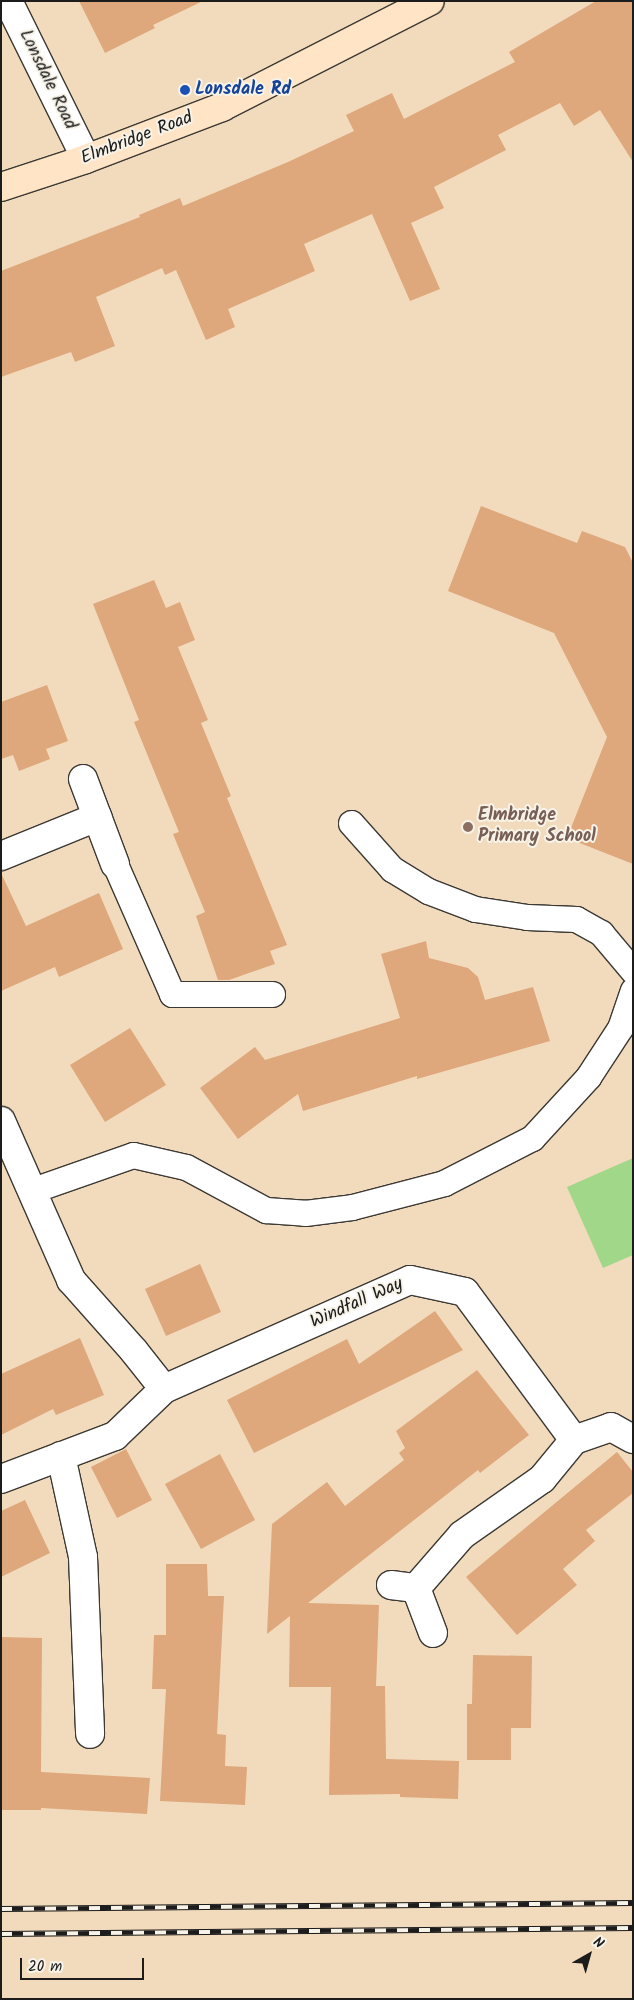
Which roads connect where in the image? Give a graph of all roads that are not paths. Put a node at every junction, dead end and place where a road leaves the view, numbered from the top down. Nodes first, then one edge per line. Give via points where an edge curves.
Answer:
1 (8, 1) edge
2 (430, 1) edge
3 (86, 159) junction
4 (1, 187) edge
5 (83, 779) dead end
6 (97, 817) junction
7 (351, 823) dead end
8 (1, 856) edge
9 (115, 864) joint
10 (633, 971) edge
11 (633, 990) edge
12 (272, 994) dead end
13 (1, 1121) edge
14 (33, 1190) junction
15 (164, 1389) junction
16 (633, 1439) edge
17 (574, 1440) junction
18 (61, 1456) junction
19 (1, 1480) edge
20 (433, 1633) dead end
21 (90, 1734) dead end

1 - 3 street, Lonsdale Road
2 - 3 street, Elmbridge Road via 222,107
3 - 4 street, Elmbridge Road
5 - 6 street
6 - 8 street
6 - 9 street
7 - 10 lane via 392,869 428,890 475,909 527,917 576,919 601,934
9 - 12 lane via 172,994
11 - 14 lane via 620,1028 588,1077 532,1138 444,1183 352,1207 305,1213 266,1210 186,1167 133,1155
13 - 14 street
14 - 15 street via 71,1280
15 - 17 street, Windfall Way via 410,1280 465,1292
15 - 18 street, Windfall Way via 115,1436
16 - 17 street via 611,1427
17 - 20 street via 542,1480 462,1535 404,1586
18 - 19 street, Windfall Way
18 - 21 street via 83,1557

